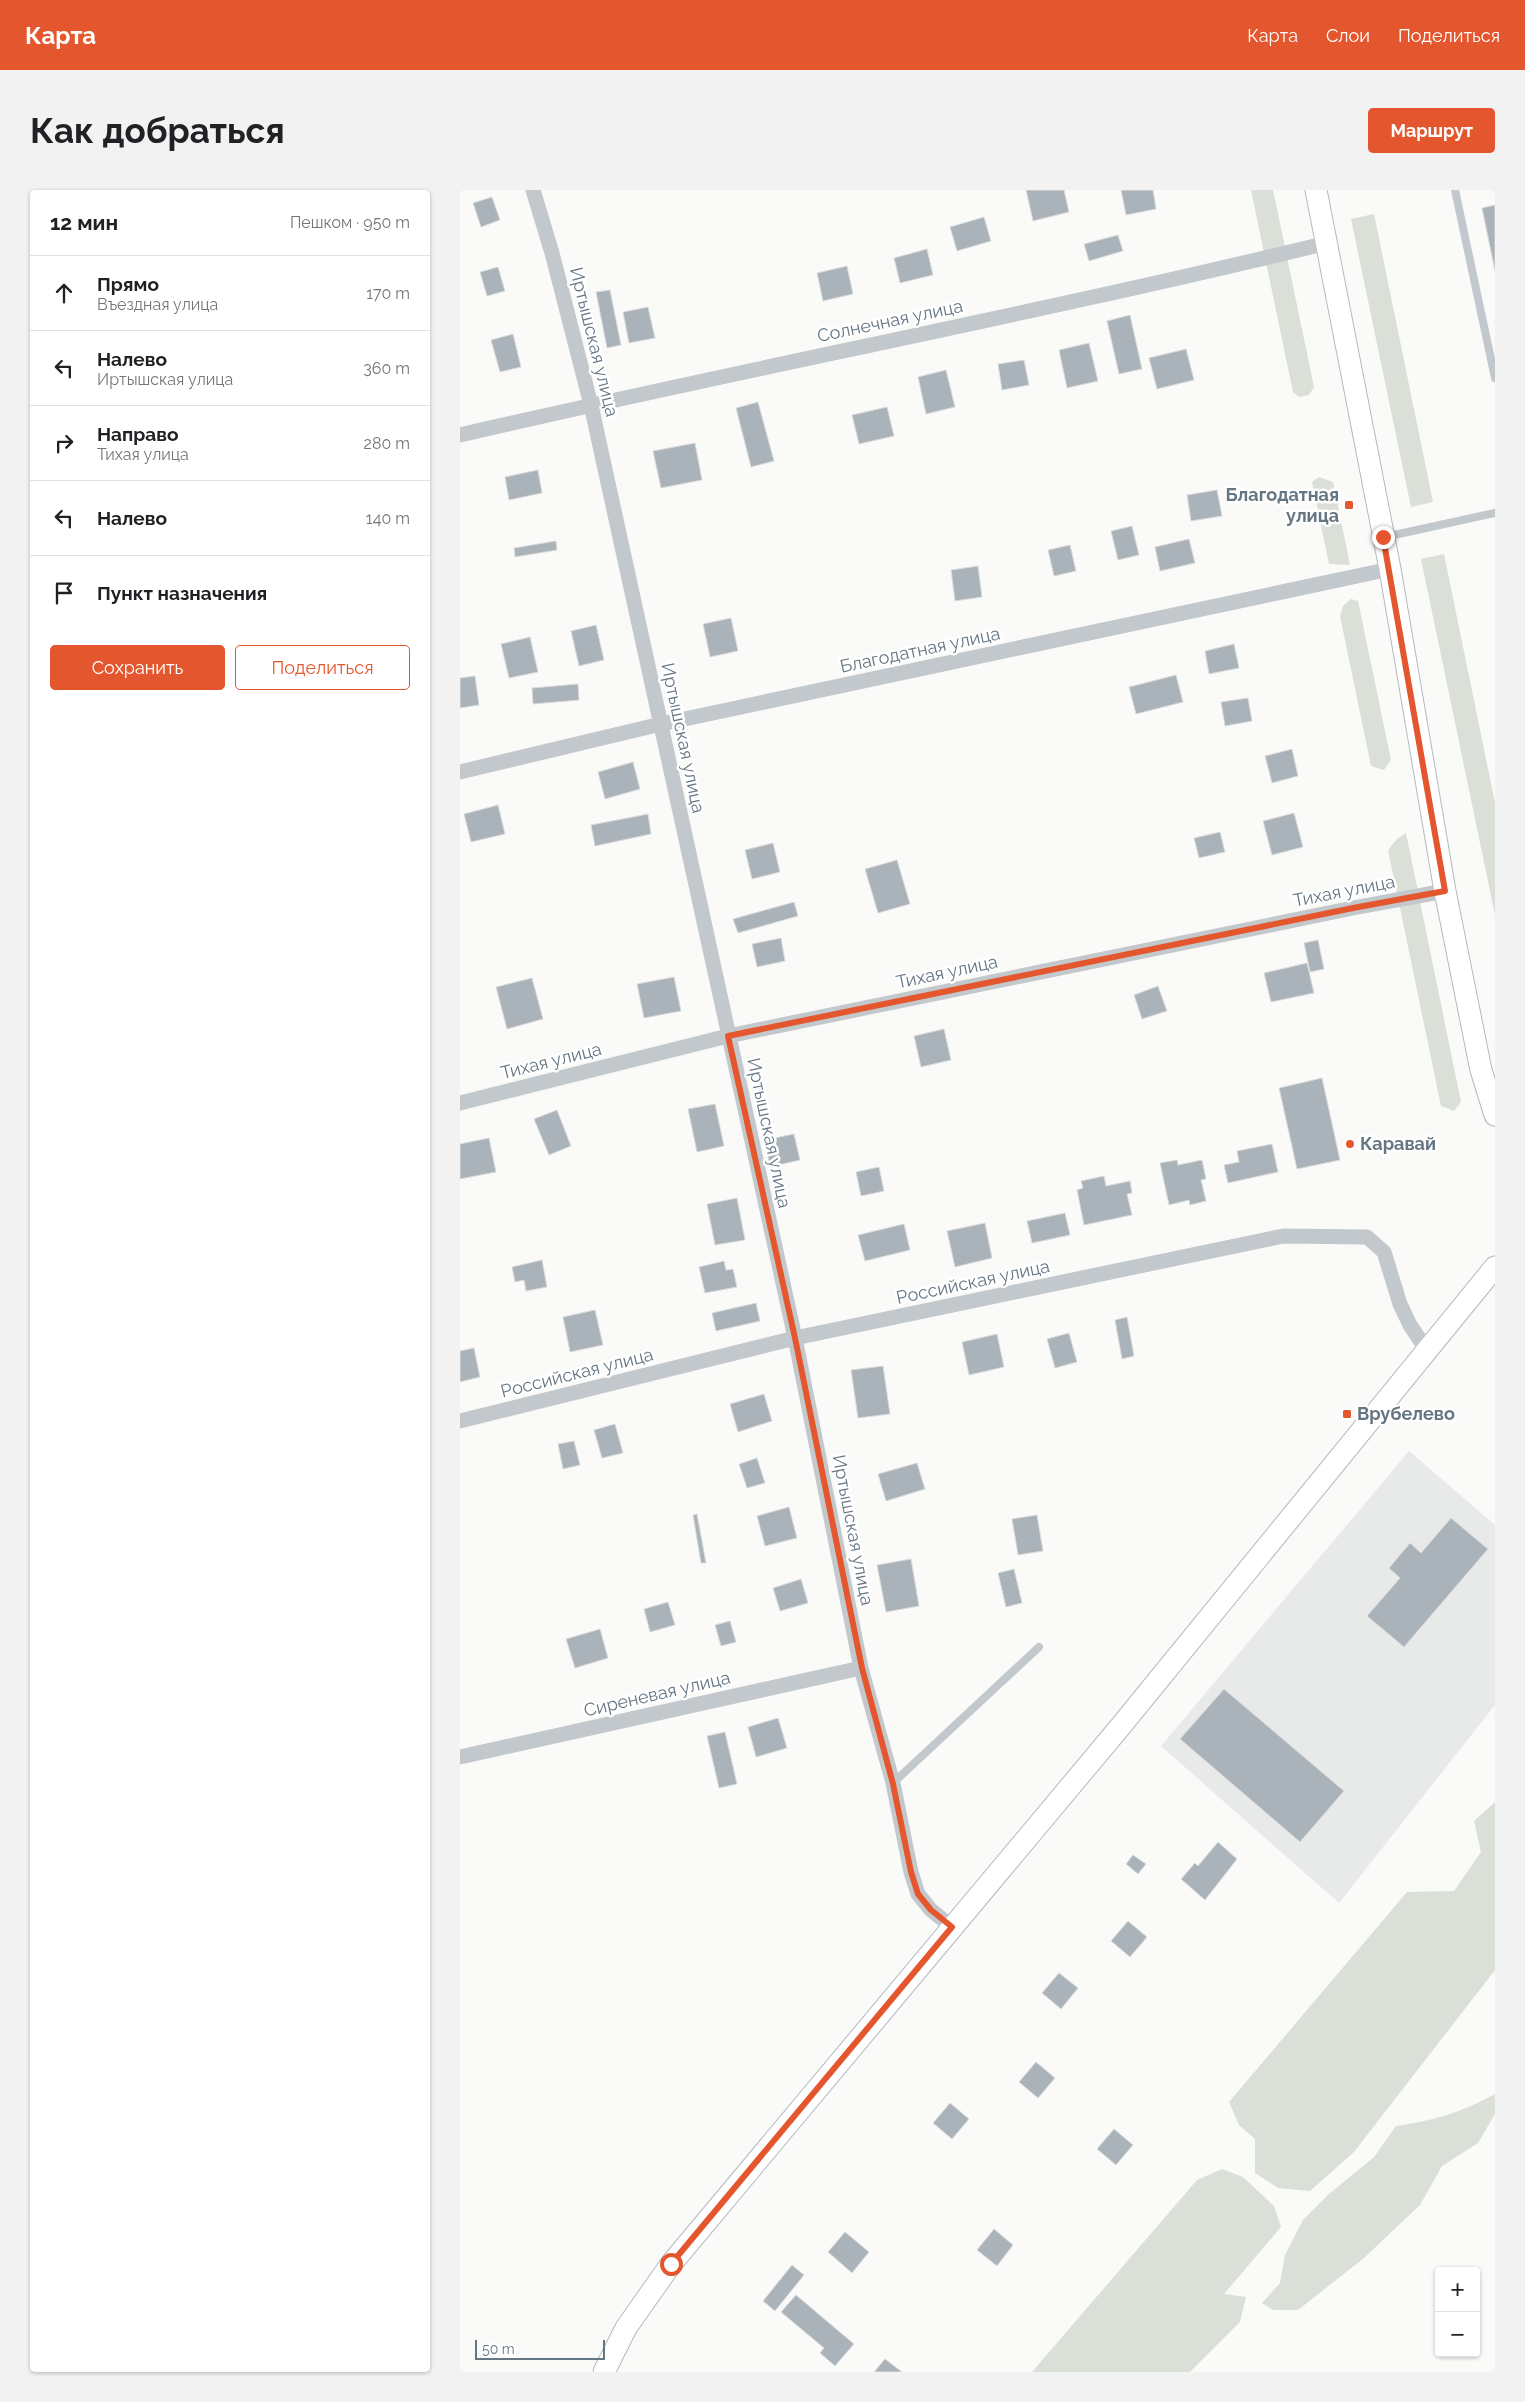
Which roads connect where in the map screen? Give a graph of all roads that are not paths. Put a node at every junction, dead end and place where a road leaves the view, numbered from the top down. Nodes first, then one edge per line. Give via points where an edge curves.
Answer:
1 (532, 190) edge
2 (1316, 190) edge
3 (1455, 190) edge
4 (1327, 243) junction
5 (1495, 378) edge
6 (591, 405) junction
7 (460, 435) edge
8 (1495, 514) edge
9 (1383, 537) junction
10 (1390, 569) junction
11 (661, 724) junction
12 (460, 772) edge
13 (1445, 891) junction
14 (728, 1036) junction
15 (460, 1104) edge
16 (1495, 1115) edge
17 (1495, 1268) edge
18 (795, 1338) junction
19 (1428, 1352) junction
20 (460, 1421) edge
21 (1039, 1647) dead end
22 (862, 1668) junction
23 (460, 1756) edge
24 (893, 1784) junction
25 (952, 1927) junction
26 (604, 2372) edge

1 - 6 street, Иртышская улица via 552,253
2 - 4 street
3 - 5 lane
4 - 6 street, Солнечная улица via 1193,276
4 - 9 street
6 - 7 street, Солнечная улица
6 - 11 street, Иртышская улица
8 - 9 lane
9 - 10 street
10 - 11 street, Благодатная улица
10 - 13 street
11 - 12 street, Благодатная улица
11 - 14 street, Иртышская улица
13 - 14 street, Тихая улица
13 - 16 street via 1481,1070
14 - 15 street, Тихая улица
14 - 18 street, Иртышская улица
17 - 19 street
18 - 19 street, Российская улица via 1283,1236 1367,1237 1384,1252 1400,1304
18 - 20 street, Российская улица
18 - 22 street, Иртышская улица
19 - 25 street
21 - 24 lane
22 - 23 street, Сиреневая улица
22 - 24 street, Иртышская улица
24 - 25 street, Иртышская улица via 918,1894
25 - 26 street via 671,2264 626,2328

